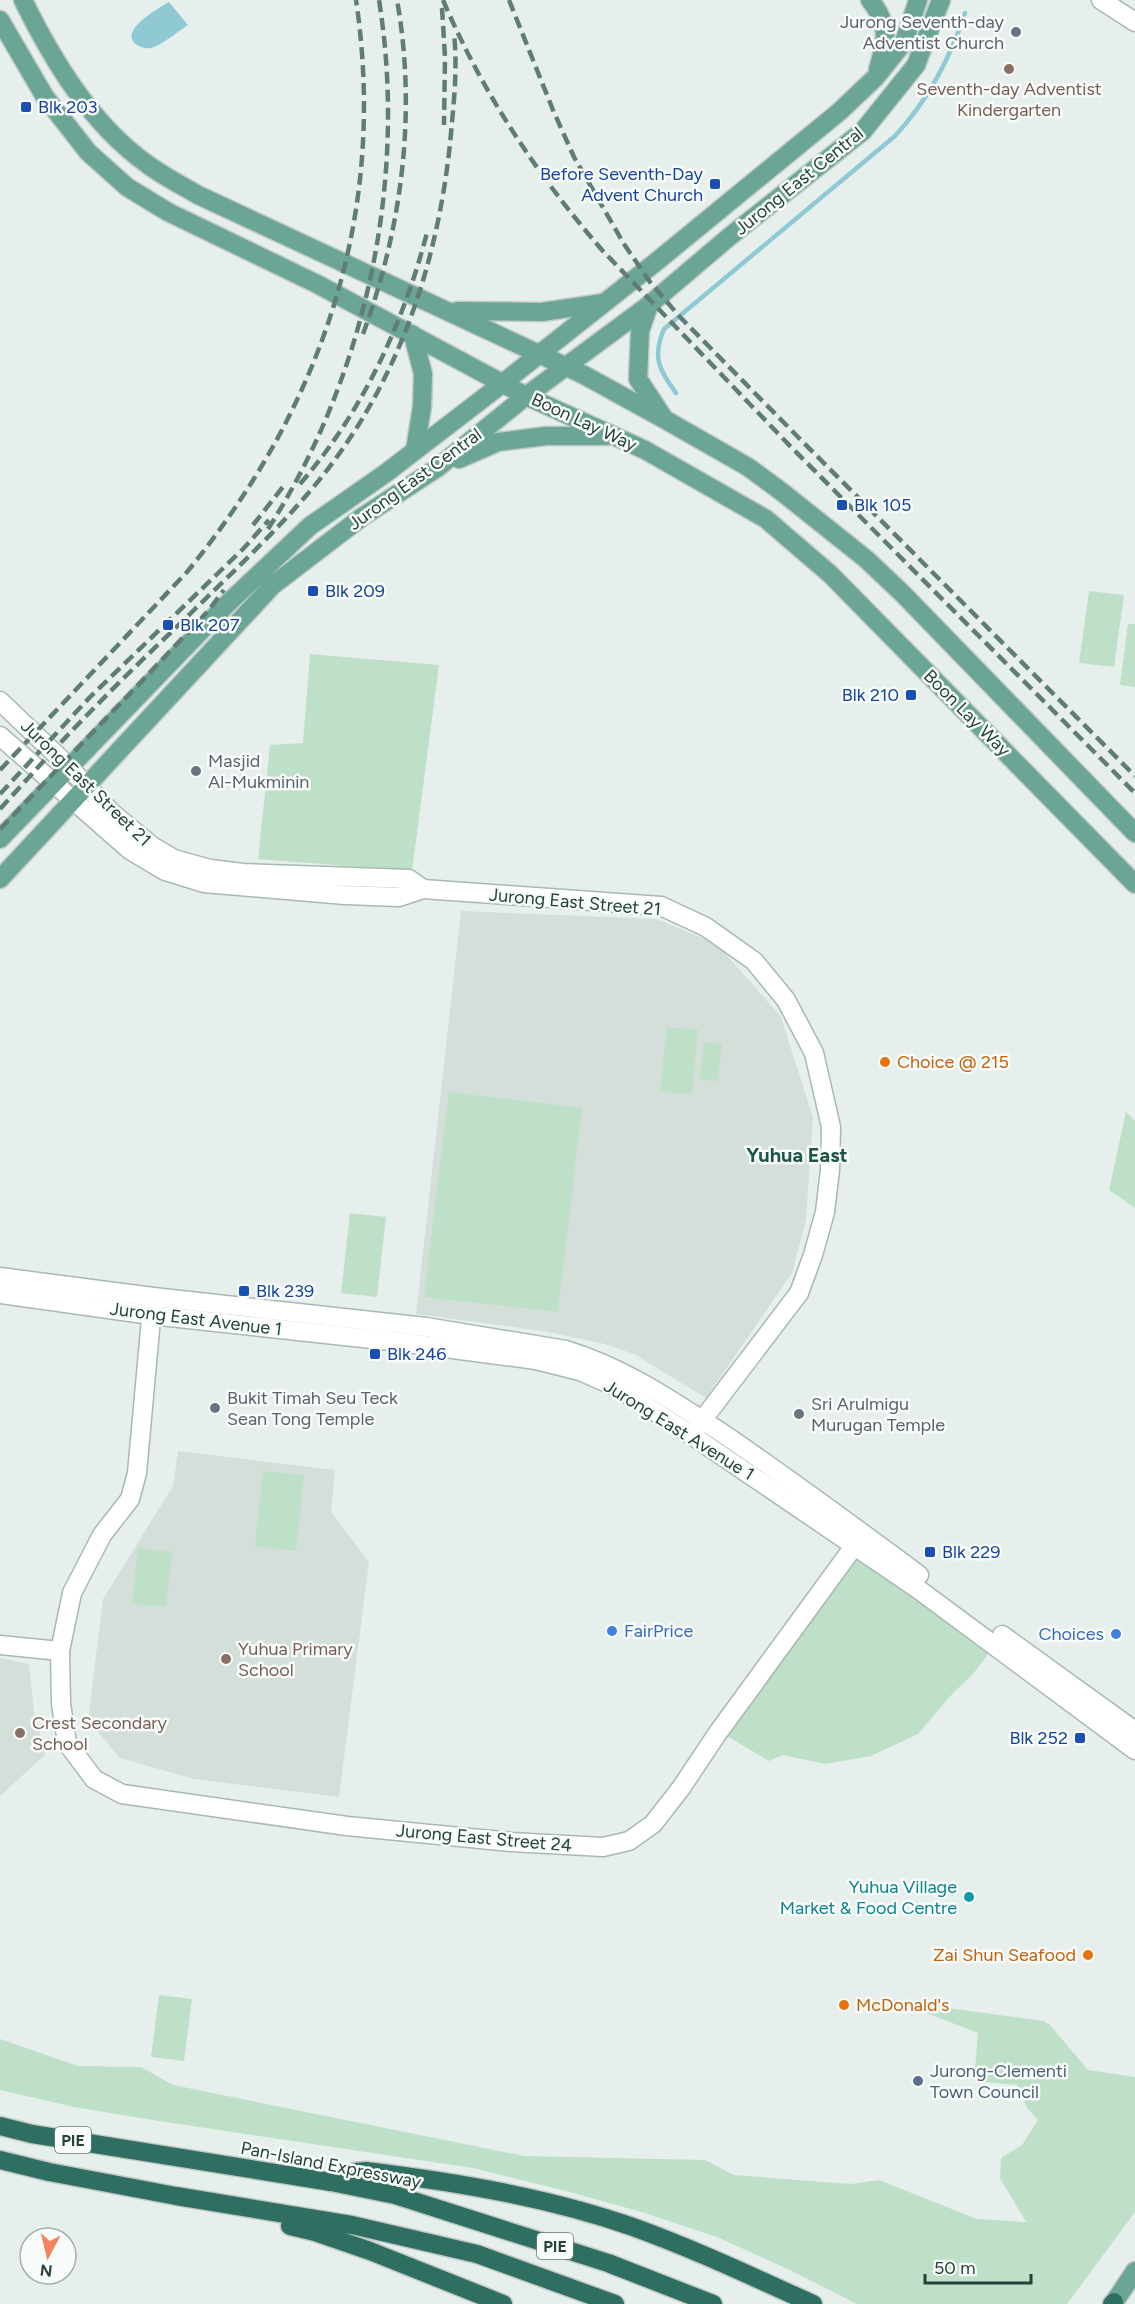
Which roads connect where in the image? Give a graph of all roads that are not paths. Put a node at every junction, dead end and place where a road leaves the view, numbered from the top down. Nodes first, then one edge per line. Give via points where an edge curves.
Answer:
1 (23, 0) edge
2 (870, 0) edge
3 (918, 0) edge
4 (941, 0) edge
5 (1101, 0) edge
6 (0, 20) edge
7 (1135, 22) edge
8 (876, 77) junction
9 (604, 302) junction
10 (649, 305) junction
11 (448, 311) junction
12 (413, 335) junction
13 (539, 354) junction
14 (566, 367) junction
15 (502, 384) junction
16 (526, 396) junction
17 (664, 418) junction
18 (612, 436) junction
19 (415, 450) junction
20 (437, 468) junction
21 (0, 701) edge
22 (0, 736) edge
23 (68, 766) junction
24 (54, 782) junction
25 (86, 786) junction
26 (73, 801) junction
27 (1135, 833) edge
28 (0, 839) edge
29 (0, 879) edge
30 (1135, 884) edge
31 (423, 889) junction
32 (0, 1277) edge
33 (0, 1294) edge
34 (152, 1306) junction
35 (696, 1427) junction
36 (858, 1540) junction
37 (0, 1645) edge
38 (60, 1651) junction
39 (1135, 1731) edge
40 (1135, 1750) edge
41 (0, 2126) edge
42 (0, 2160) edge
43 (331, 2182) junction
44 (176, 2196) junction
45 (1135, 2271) edge
46 (1113, 2303) edge
47 (503, 2304) edge
48 (615, 2304) edge
49 (713, 2304) edge
50 (813, 2304) edge

1 - 11 main road, Boon Lay Way via 68,81 107,129 147,164 198,195
2 - 8 main road via 881,15 886,38
3 - 8 main road, Jurong East Central via 904,42
4 - 10 main road, Jurong East Central via 916,65 863,131
5 - 7 street
6 - 12 main road, Boon Lay Way via 45,97 88,152 127,187 168,212
8 - 9 main road, Jurong East Central via 839,112
9 - 11 main road via 542,312
9 - 13 main road, Jurong East Central
10 - 14 main road, Jurong East Central
10 - 17 main road via 640,331 638,379
11 - 13 main road, Boon Lay Way
12 - 15 main road, Boon Lay Way
12 - 19 main road via 423,374
13 - 14 main road, Boon Lay Way
13 - 15 main road, Jurong East Central
14 - 16 main road, Jurong East Central
14 - 17 main road, Boon Lay Way
15 - 16 main road, Boon Lay Way
15 - 19 main road, Jurong East Central
16 - 18 main road, Boon Lay Way
16 - 20 main road, Jurong East Central
17 - 27 main road, Boon Lay Way via 756,473 871,564
18 - 20 main road via 546,436 498,442
18 - 30 main road, Boon Lay Way via 645,450 766,519 830,574
19 - 23 main road, Jurong East Central via 310,526 223,608
20 - 25 main road, Jurong East Central via 362,517 273,585
21 - 23 street, Jurong East Street 21
22 - 24 street, Jurong East Street 21
23 - 24 main road, Jurong East Central
23 - 25 street, Jurong East Street 21
24 - 26 street, Jurong East Street 21
24 - 28 main road, Jurong East Central
25 - 26 main road, Jurong East Central
25 - 31 street, Jurong East Street 21 via 152,846 191,865 243,873 409,879
26 - 29 main road, Jurong East Central
26 - 31 street, Jurong East Street 21 via 146,861 204,883 388,897
31 - 35 street, Jurong East Street 21 via 662,906 706,927 754,961 786,1000 814,1053 831,1126 825,1212 813,1255 799,1293
32 - 34 street, Jurong East Avenue 1
33 - 34 street, Jurong East Avenue 1
34 - 35 street, Jurong East Avenue 1 via 536,1360 580,1371
34 - 38 street, Jurong East Street 24 via 137,1473 130,1499 102,1535 72,1593
35 - 36 street, Jurong East Avenue 1
36 - 38 street, Jurong East Street 24 via 653,1824 629,1840 603,1847 365,1828 122,1794 94,1779 67,1743 61,1704
36 - 39 street, Jurong East Avenue 1
36 - 40 street, Jurong East Avenue 1
37 - 38 street
41 - 43 highway, Pan-Island Expressway / PIE
42 - 44 highway, PIE
43 - 49 highway, Pan-Island Expressway / PIE via 394,2195 477,2221 608,2263
43 - 50 highway via 366,2171 493,2191 581,2212 720,2261
44 - 47 highway via 201,2208 315,2232
44 - 48 highway, PIE via 352,2225 477,2254
45 - 46 main road

